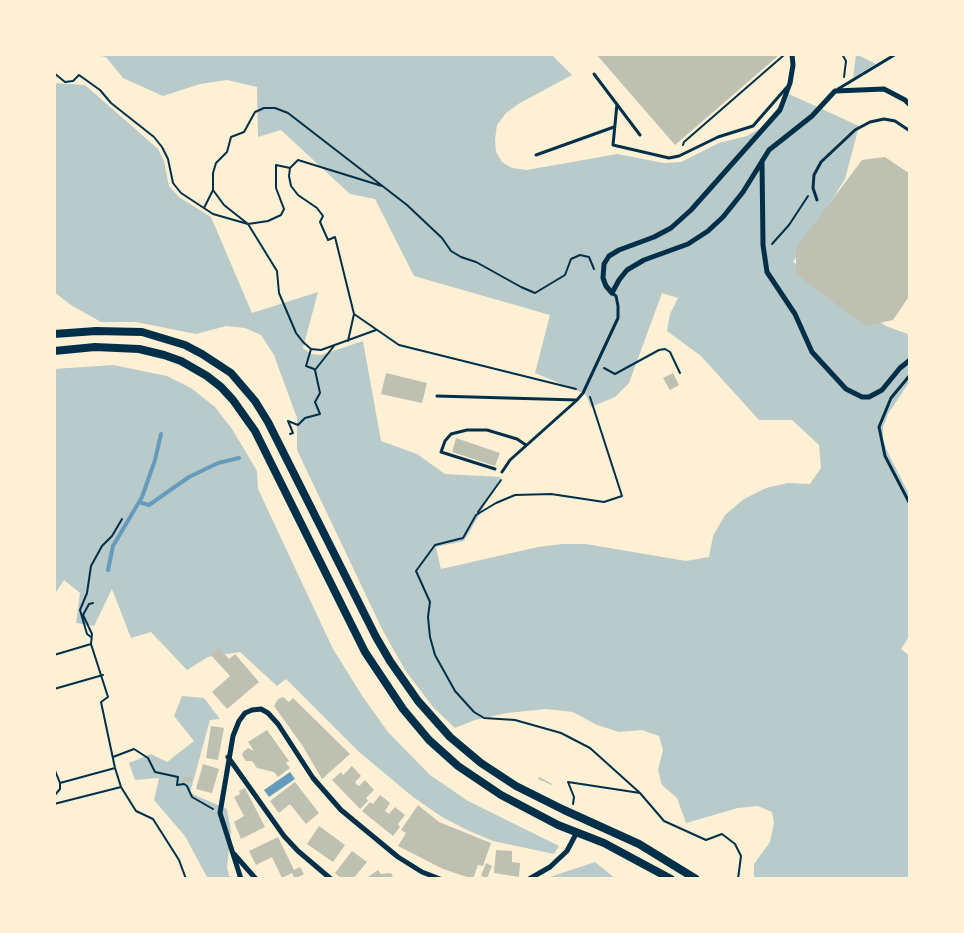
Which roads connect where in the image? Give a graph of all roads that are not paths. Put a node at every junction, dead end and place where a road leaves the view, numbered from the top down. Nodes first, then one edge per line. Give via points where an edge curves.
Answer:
1 (792, 54) edge
2 (896, 54) edge
3 (594, 74) dead end
4 (790, 83) junction
5 (836, 91) junction
6 (616, 104) junction
7 (910, 105) edge
8 (614, 127) junction
9 (910, 131) edge
10 (640, 135) dead end
11 (536, 155) dead end
12 (762, 161) junction
13 (817, 200) dead end
14 (612, 293) junction
15 (54, 334) edge
16 (54, 351) edge
17 (910, 360) edge
18 (910, 375) edge
19 (437, 396) dead end
20 (577, 400) junction
21 (526, 445) junction
22 (495, 469) dead end
23 (502, 472) dead end
24 (910, 504) edge
25 (228, 758) junction
26 (583, 819) junction
27 (577, 832) junction
28 (233, 852) junction
29 (241, 879) edge
30 (256, 879) edge
31 (331, 879) edge
32 (440, 879) edge
33 (529, 879) edge
34 (671, 879) edge
35 (696, 879) edge

1 - 4 street
2 - 5 lane
3 - 6 lane
4 - 8 lane via 753,126 679,156 669,158 613,145
4 - 14 street via 780,110 692,210 671,228 609,256 603,279
5 - 7 street via 884,89
5 - 12 street via 769,150
6 - 8 lane
6 - 10 lane
8 - 11 lane
9 - 13 lane via 884,119 855,130 821,162 814,175
12 - 14 street via 743,192 708,231 627,270
12 - 17 street via 767,272 795,314 812,352 846,389 869,397 882,390
14 - 20 lane via 616,296 618,318
15 - 26 main road via 142,332 185,345 231,373 268,422 376,637 418,701 450,737 481,763
16 - 27 main road via 95,347 139,349 180,362 221,387 255,431 356,635 409,717 445,755 486,786
18 - 24 lane via 891,398 879,427 885,456
19 - 20 lane
20 - 21 lane
21 - 22 lane via 487,430 451,434 444,441 441,452
21 - 23 lane
25 - 28 street via 220,813
25 - 31 street via 284,836
25 - 32 street via 239,721 252,710 261,709 278,724 313,778 341,810 398,857
26 - 27 lane
26 - 35 main road via 654,852
27 - 33 street via 559,859
27 - 34 main road
28 - 29 street
28 - 30 street

